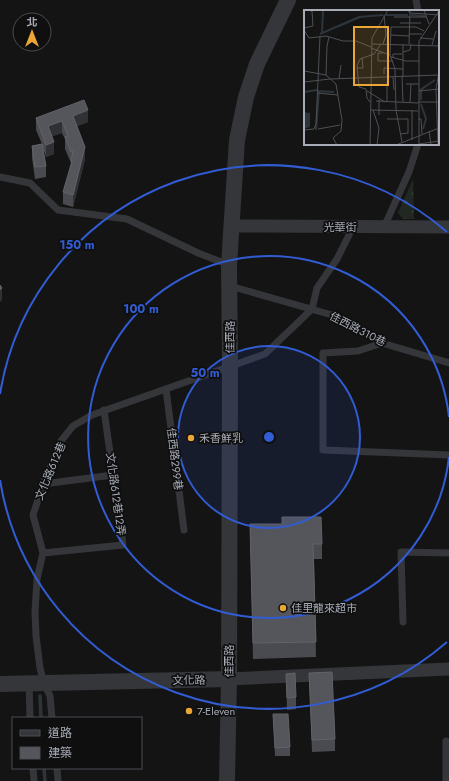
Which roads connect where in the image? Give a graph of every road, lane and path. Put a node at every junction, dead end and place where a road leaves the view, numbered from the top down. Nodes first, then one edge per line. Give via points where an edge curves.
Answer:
1 (288, 0) edge
2 (416, 0) edge
3 (418, 10) edge
4 (418, 145) edge
5 (0, 177) edge
6 (231, 226) junction
7 (353, 227) junction
8 (449, 227) edge
9 (384, 228) junction
10 (229, 265) junction
11 (230, 286) junction
12 (312, 309) junction
13 (382, 342) junction
14 (449, 363) edge
15 (230, 366) junction
16 (166, 389) junction
17 (104, 410) junction
18 (449, 455) edge
19 (113, 475) junction
20 (43, 484) junction
21 (184, 530) dead end
22 (43, 553) junction
23 (449, 553) edge
24 (403, 622) dead end
25 (449, 669) edge
26 (229, 679) junction
27 (36, 683) junction
28 (0, 684) edge
29 (30, 717) edge
30 (52, 717) edge
31 (446, 741) dead end
32 (33, 769) edge
33 (57, 769) edge
34 (34, 781) edge
35 (58, 781) edge
36 (227, 781) edge
37 (446, 781) edge

1 - 6 street, 佳西路 via 257,64 246,97 237,140
2 - 3 lane
4 - 9 lane via 409,172
5 - 10 lane via 30,183 58,210 127,219
6 - 7 street, 光華街
6 - 10 street, 佳西路
7 - 9 street, 光華街
7 - 12 lane via 337,259 317,288
8 - 9 street, 光華街
10 - 11 street, 佳西路
11 - 12 lane, 佳西路310巷
11 - 15 street, 佳西路
12 - 13 lane, 佳西路310巷 via 332,315
12 - 15 lane via 265,354
13 - 14 lane, 佳西路310巷
13 - 18 lane via 358,351 323,353 323,450
15 - 16 lane, 文化路612巷
15 - 26 street, 佳西路
16 - 17 lane, 文化路612巷
16 - 21 lane, 佳西路299巷
17 - 19 lane, 文化路612巷12弄
17 - 20 lane, 文化路612巷 via 73,426 61,441
19 - 20 lane
19 - 22 lane, 文化路612巷12弄 via 122,545
20 - 22 lane, 文化路612巷 via 33,515
22 - 27 lane, 文化路612巷 via 37,580 35,612 40,668
23 - 24 lane via 401,552
25 - 26 street, 文化路
26 - 27 street, 文化路
26 - 36 street, 佳西路
27 - 28 street, 文化路
27 - 29 lane
27 - 30 lane via 50,696
31 - 37 lane
32 - 34 lane
33 - 35 lane

